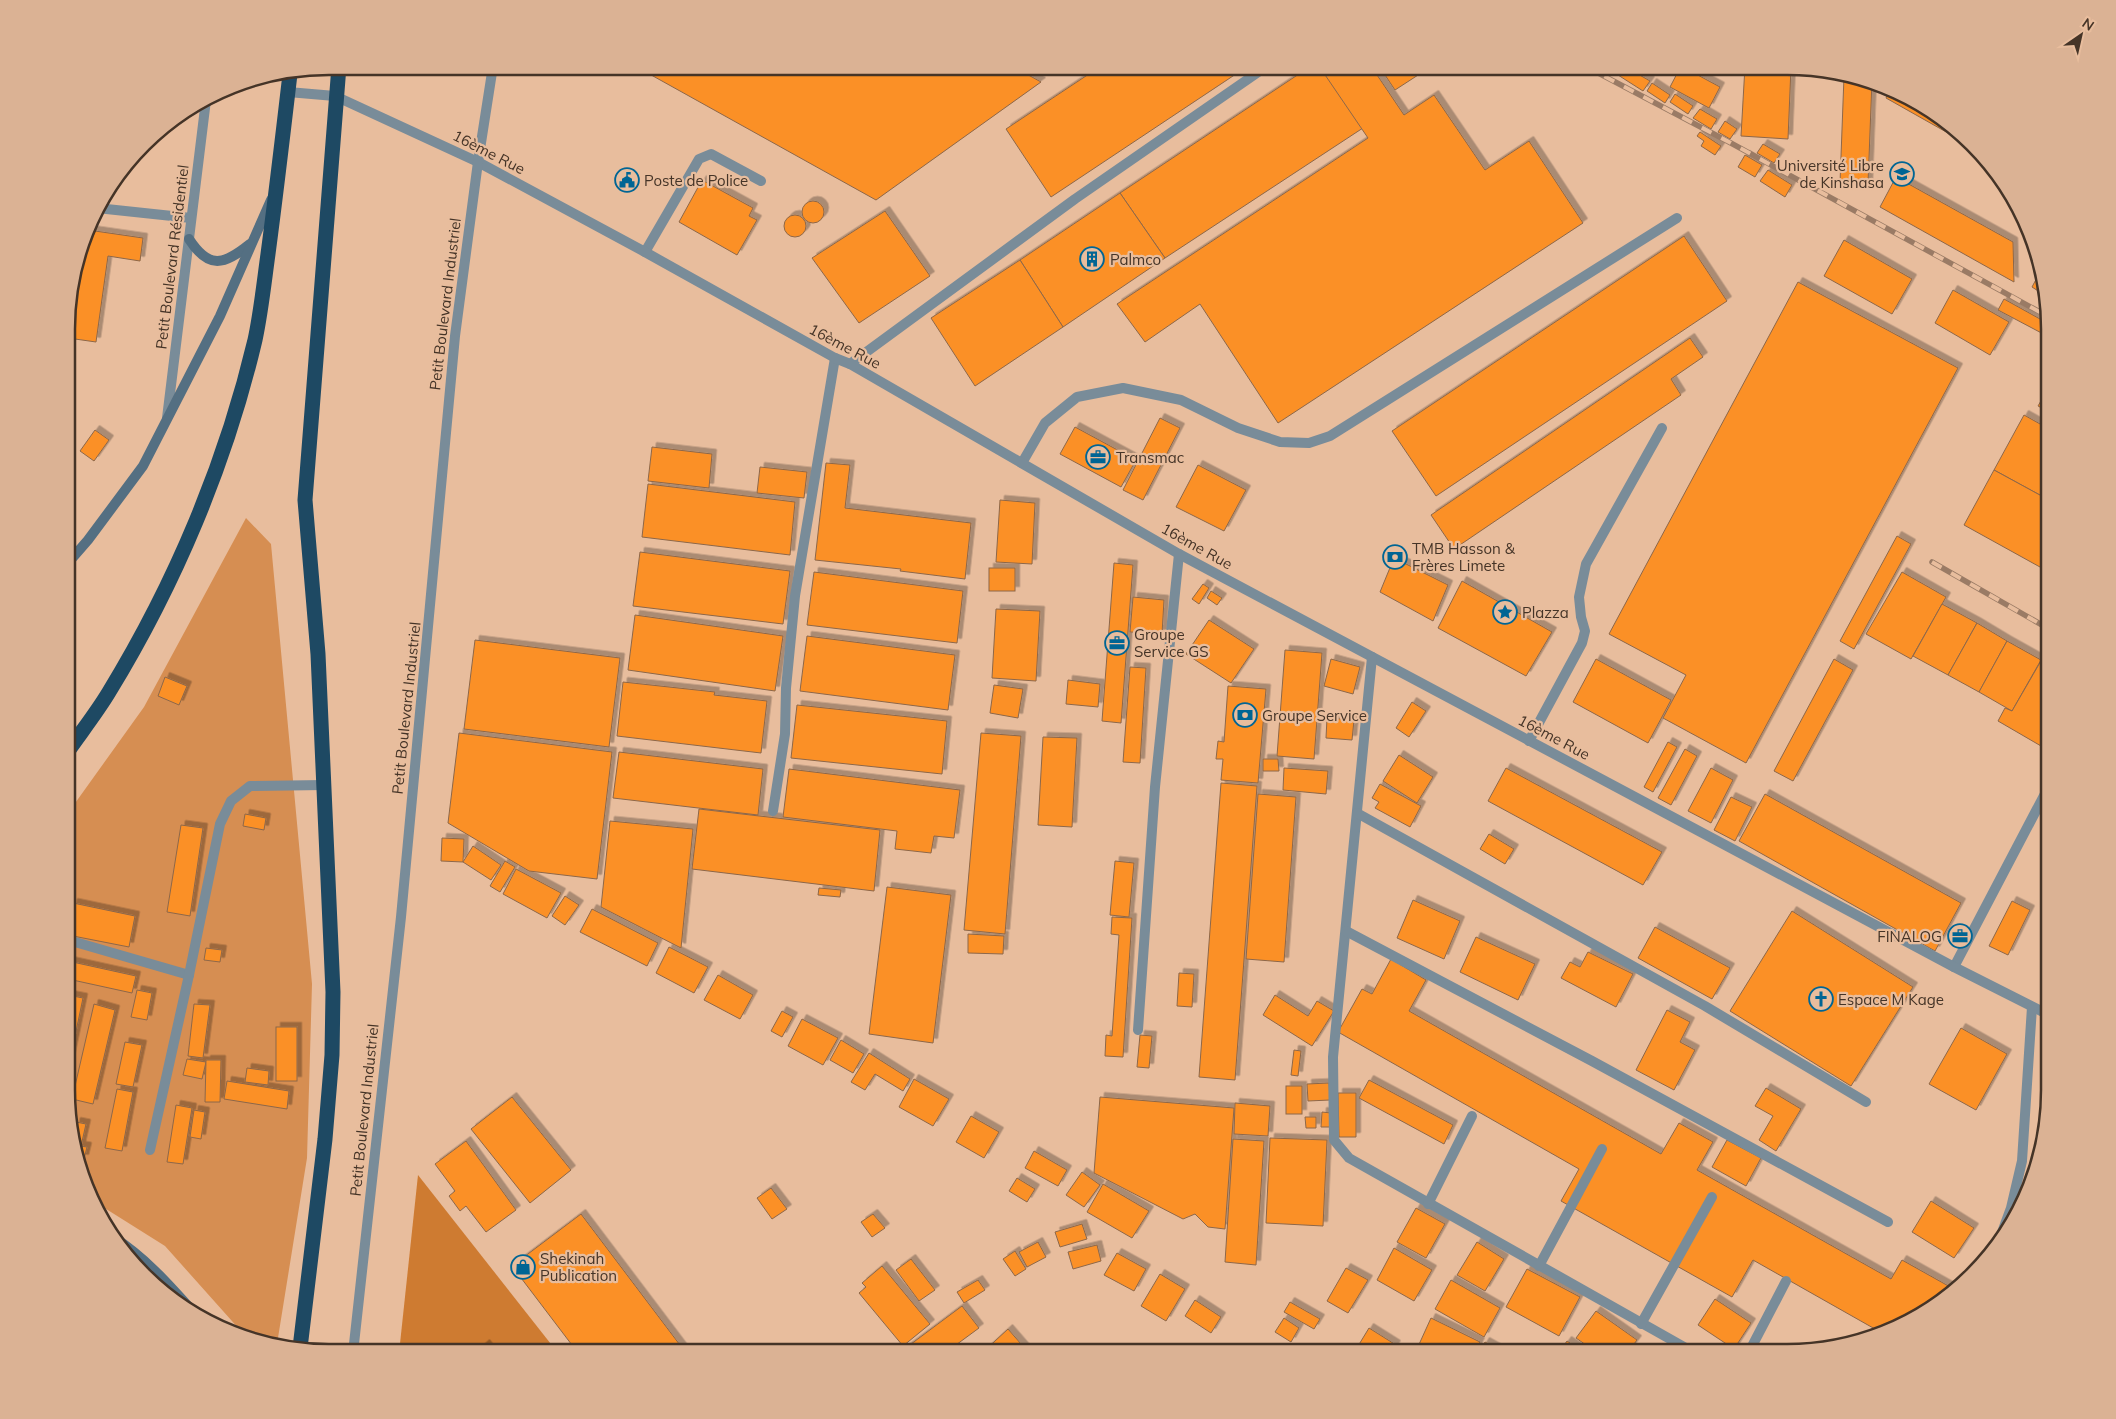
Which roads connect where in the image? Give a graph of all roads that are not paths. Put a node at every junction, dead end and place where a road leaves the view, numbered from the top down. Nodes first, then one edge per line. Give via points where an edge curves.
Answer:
1 (338, 75) edge
2 (492, 75) edge
3 (1254, 75) edge
4 (290, 78) edge
5 (288, 92) junction
6 (335, 96) junction
7 (205, 107) edge
8 (478, 162) junction
9 (761, 181) dead end
10 (278, 185) junction
11 (105, 209) edge
12 (192, 218) junction
13 (1677, 218) dead end
14 (189, 239) junction
15 (253, 242) junction
16 (645, 252) junction
17 (835, 358) junction
18 (850, 364) junction
19 (167, 418) junction
20 (1662, 428) dead end
21 (1022, 463) junction
22 (1179, 554) junction
23 (75, 555) edge
24 (1372, 657) junction
25 (75, 741) edge
26 (1529, 741) junction
27 (324, 785) junction
28 (2041, 801) edge
29 (773, 811) dead end
30 (1357, 813) junction
31 (1346, 931) junction
32 (75, 942) edge
33 (1954, 967) junction
34 (189, 975) junction
35 (2032, 1007) junction
36 (2041, 1011) edge
37 (1138, 1030) dead end
38 (1866, 1102) dead end
39 (1472, 1116) dead end
40 (1602, 1148) dead end
41 (150, 1150) dead end
42 (1712, 1197) dead end
43 (1428, 1204) junction
44 (2009, 1213) edge
45 (1888, 1222) dead end
46 (136, 1255) edge
47 (1539, 1266) junction
48 (1786, 1281) dead end
49 (177, 1294) edge
50 (1641, 1324) junction
51 (301, 1342) edge
52 (354, 1344) edge
53 (1677, 1344) edge
54 (1753, 1344) edge

1 - 6 highway
2 - 8 street, Petit Boulevard Industriel
3 - 18 street via 1075,200
4 - 5 highway
5 - 6 street, 16ème Rue
5 - 10 highway
6 - 8 street, 16ème Rue
6 - 27 highway via 305,500 318,654
7 - 12 street, Petit Boulevard Résidentiel
8 - 16 street, 16ème Rue
8 - 52 street, Petit Boulevard Industriel via 455,336 402,908
9 - 16 street via 711,154 699,159
10 - 15 main road
10 - 25 highway via 255,339 234,417 203,502 163,596 109,693
11 - 12 street
12 - 14 street, Petit Boulevard Résidentiel
13 - 21 street via 1330,436 1309,443 1280,442 1238,428 1181,400 1123,388 1077,397 1046,423
14 - 15 main road via 197,252 215,261 238,254
14 - 19 street, Petit Boulevard Résidentiel
15 - 19 main road via 220,316
16 - 17 street, 16ème Rue
17 - 18 street, 16ème Rue
17 - 29 street via 795,596 785,734
18 - 21 street, 16ème Rue
19 - 23 main road via 143,466
20 - 26 street via 1586,564 1579,597 1584,631 1582,643
21 - 22 street, 16ème Rue
22 - 24 street, 16ème Rue
22 - 37 street via 1155,787
24 - 26 street, 16ème Rue
24 - 30 street
26 - 33 street, 16ème Rue
27 - 34 street via 250,786 231,801 220,824
27 - 51 highway via 333,992 332,1055
28 - 33 street
30 - 31 street
30 - 38 street via 1705,1006
31 - 43 street via 1333,1056 1334,1140 1349,1158
31 - 45 street
32 - 34 street
33 - 35 street, 16ème Rue
34 - 41 street
35 - 36 street, 16ème Rue
35 - 44 street via 2022,1161
39 - 43 street
40 - 47 street
42 - 50 street
43 - 47 street
46 - 49 main road
47 - 50 street
48 - 54 street
50 - 53 street

